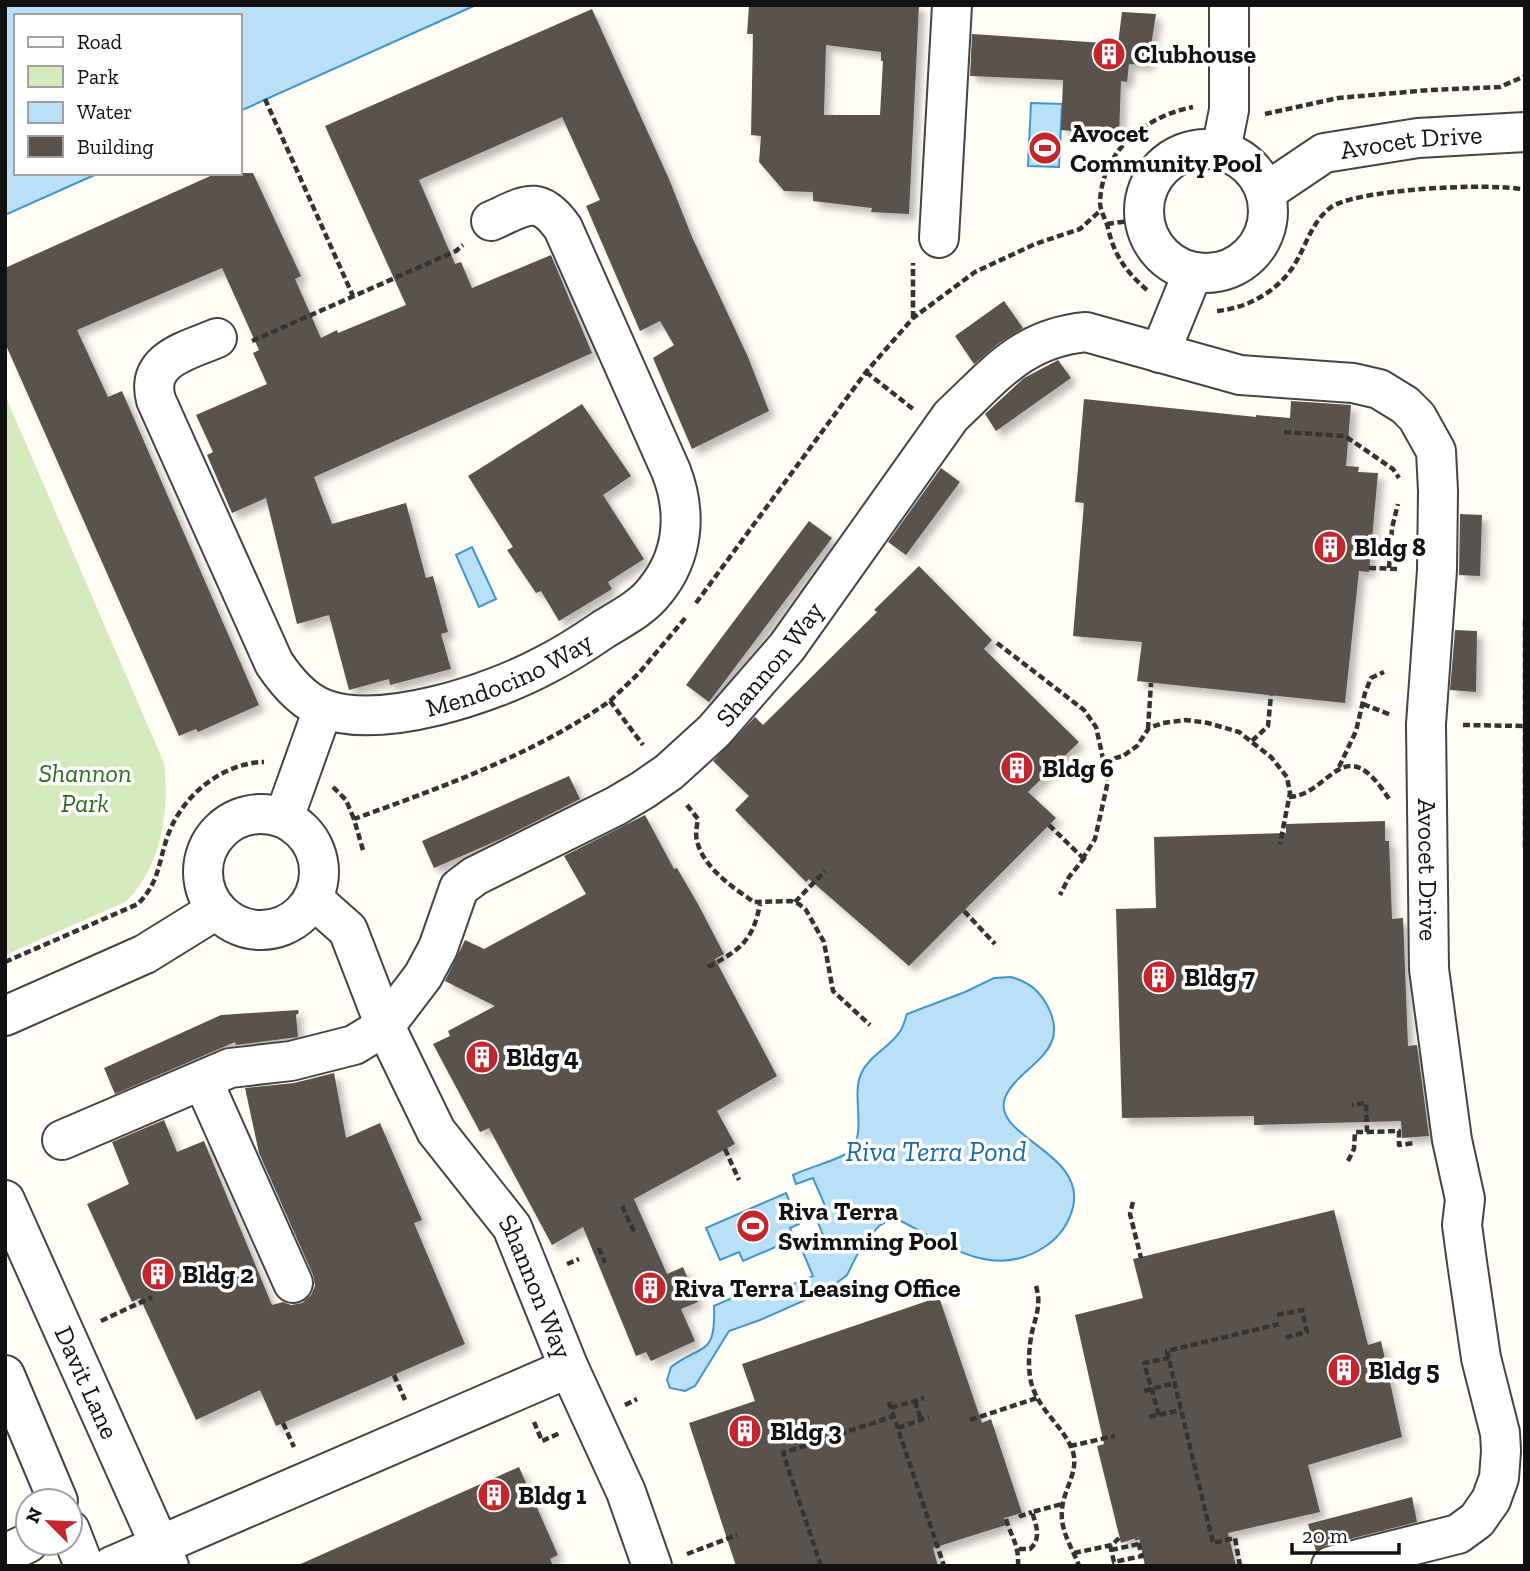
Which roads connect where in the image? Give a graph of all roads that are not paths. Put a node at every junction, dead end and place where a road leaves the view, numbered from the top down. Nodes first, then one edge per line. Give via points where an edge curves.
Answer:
1 (951, 5) edge
2 (1229, 5) edge
3 (1525, 132) edge
4 (1221, 150) junction
5 (1266, 192) junction
6 (491, 221) road end
7 (940, 238) dead end
8 (1194, 272) junction
9 (217, 338) road end
10 (1160, 354) junction
11 (323, 709) junction
12 (284, 818) junction
13 (313, 899) junction
14 (216, 910) junction
15 (5, 1016) edge
16 (385, 1026) junction
17 (203, 1082) junction
18 (62, 1140) dead end
19 (5, 1199) edge
20 (293, 1283) dead end
21 (569, 1368) junction
22 (5, 1375) edge
23 (52, 1487) edge
24 (164, 1555) edge
25 (669, 1560) edge
26 (112, 1566) edge
27 (1331, 1566) edge

1 - 7 street
2 - 4 street via 1229,110
3 - 5 street, Avocet Drive via 1418,138 1324,153
4 - 5 street via 1240,158
4 - 8 street via 1181,153 1164,164 1145,199 1149,238 1160,253
5 - 8 street via 1268,214 1252,252 1215,273
6 - 11 street, Mendocino Way via 537,205 550,211 563,228 679,490 682,517 677,551 656,591 642,605 544,666 491,688 398,714 355,715
8 - 10 street
9 - 11 street, Mendocino Way via 166,361 153,387 156,400 274,663 286,682
10 - 16 street, Shannon Way via 1086,332 1065,334 1041,341 976,389 951,416 787,646 714,731 643,790 459,888 438,948
10 - 27 street, Avocet Drive via 1240,375 1379,389 1417,417 1436,451 1437,570 1426,724 1429,969 1452,1140 1465,1199 1462,1224 1481,1358 1500,1433 1501,1465 1486,1510 1458,1534
11 - 12 street
12 - 13 street via 307,836 319,864
12 - 14 street via 265,813 246,816 214,837 202,874
13 - 14 street via 286,926 267,931 248,930
13 - 16 street, Shannon Way via 348,930
14 - 15 street via 145,954
16 - 17 street, Shannon Way via 354,1045 291,1061 230,1068
16 - 21 street, Shannon Way via 436,1131 513,1227
17 - 18 street, Shannon Way
17 - 20 street
19 - 24 street, Davit Lane
21 - 24 street
21 - 25 street, Shannon Way via 625,1492
22 - 23 street
24 - 26 street

